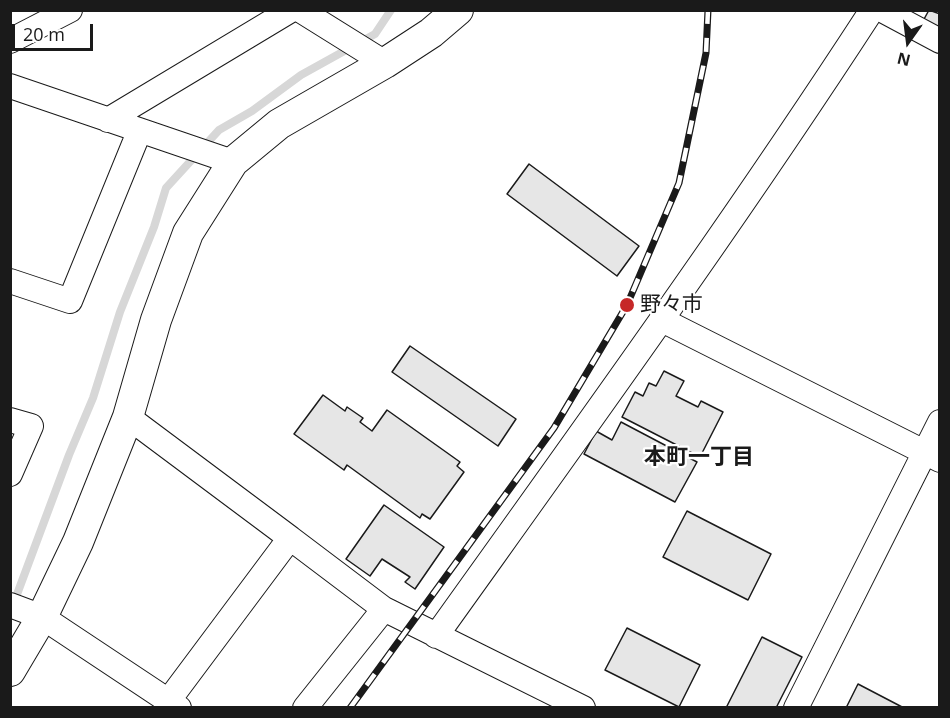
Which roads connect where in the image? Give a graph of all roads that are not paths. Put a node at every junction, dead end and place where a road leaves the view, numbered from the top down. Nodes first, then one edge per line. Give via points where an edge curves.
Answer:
1 (70, 10) edge
2 (291, 10) edge
3 (300, 10) edge
4 (458, 10) edge
5 (872, 10) edge
6 (882, 10) edge
7 (10, 41) edge
8 (939, 41) edge
9 (379, 59) junction
10 (10, 86) edge
11 (108, 120) junction
12 (139, 132) junction
13 (223, 159) junction
14 (10, 281) edge
15 (662, 320) junction
16 (128, 417) junction
17 (10, 420) edge
18 (939, 422) edge
19 (932, 457) edge
20 (10, 474) edge
21 (290, 538) junction
22 (384, 609) junction
23 (27, 611) edge
24 (436, 636) junction
25 (10, 671) edge
26 (174, 704) edge
27 (305, 708) edge
28 (583, 708) edge
29 (796, 708) edge

1 - 7 street
2 - 11 street
3 - 9 street
4 - 9 street via 431,33
5 - 15 street via 788,140
6 - 8 street
9 - 13 street
10 - 11 street
11 - 12 street
12 - 13 street
12 - 14 street via 70,301
13 - 16 street via 188,233 156,321
15 - 19 street
15 - 24 street
16 - 21 street
16 - 23 street via 78,542
17 - 20 street via 31,426
18 - 19 street
19 - 29 street
21 - 22 street
21 - 26 street
22 - 24 street
22 - 27 street
23 - 25 street
23 - 26 street
24 - 28 street

